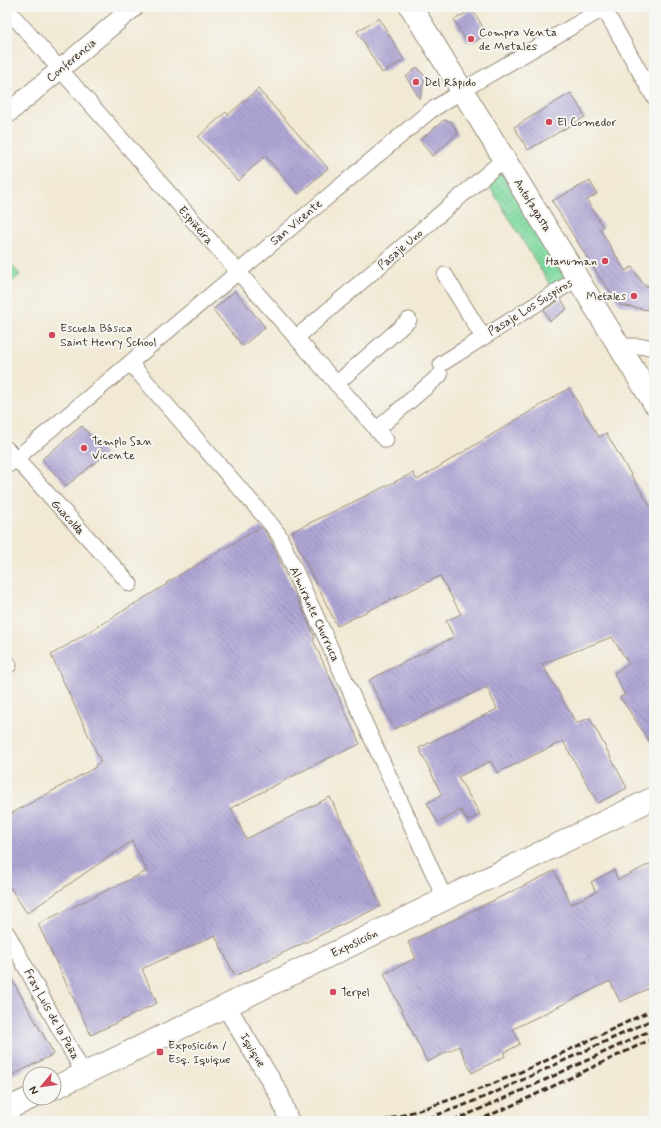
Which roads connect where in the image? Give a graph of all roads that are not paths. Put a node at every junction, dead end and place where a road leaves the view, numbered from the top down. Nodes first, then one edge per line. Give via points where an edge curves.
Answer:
1 (134, 7) edge
2 (411, 7) edge
3 (604, 7) edge
4 (7, 9) edge
5 (60, 70) junction
6 (462, 90) junction
7 (654, 97) edge
8 (7, 114) edge
9 (504, 159) junction
10 (238, 272) junction
11 (445, 275) dead end
12 (578, 278) junction
13 (409, 320) dead end
14 (483, 337) junction
15 (296, 338) junction
16 (620, 347) junction
17 (654, 347) edge
18 (130, 364) junction
19 (336, 384) junction
20 (654, 403) edge
21 (381, 435) joint
22 (10, 458) edge
23 (130, 584) dead end
24 (654, 798) edge
25 (445, 899) junction
26 (7, 933) edge
27 (226, 1006) junction
28 (84, 1074) junction
29 (62, 1084) edge
30 (279, 1094) junction
31 (22, 1102) edge
32 (7, 1109) edge
33 (289, 1121) edge
34 (303, 1121) edge

1 - 5 street, Conferencia
2 - 6 main road, Antofagasta
3 - 6 street, San Vicente
3 - 7 street
4 - 5 street, Espiñeira
5 - 8 street, Conferencia
5 - 10 street, Espiñeira
6 - 9 main road, Antofagasta
6 - 10 street, San Vicente via 430,111
9 - 12 main road, Antofagasta
9 - 15 street, Pasaje Uno
10 - 15 street, Espiñeira
10 - 18 street, San Vicente
11 - 14 street, Pasaje Los Suspiros
12 - 14 street, Pasaje Los Suspiros
12 - 16 main road, Antofagasta
13 - 19 street
14 - 21 street, Pasaje Los Suspiros via 440,369
15 - 19 street, Espiñeira
16 - 17 street
16 - 20 main road, Antofagasta
18 - 22 street, San Vicente
18 - 25 street, Almirante Churruca via 279,535
19 - 21 street, Espiñeira
22 - 23 street, Guacolda
24 - 25 main road, Exposición
25 - 27 main road, Exposición
26 - 28 street, Fray Luis de la Peña
27 - 28 main road, Exposición
27 - 30 street, Iquique
28 - 29 main road, Exposición
30 - 33 street, Iquique
30 - 34 street, Iquique
31 - 32 main road

